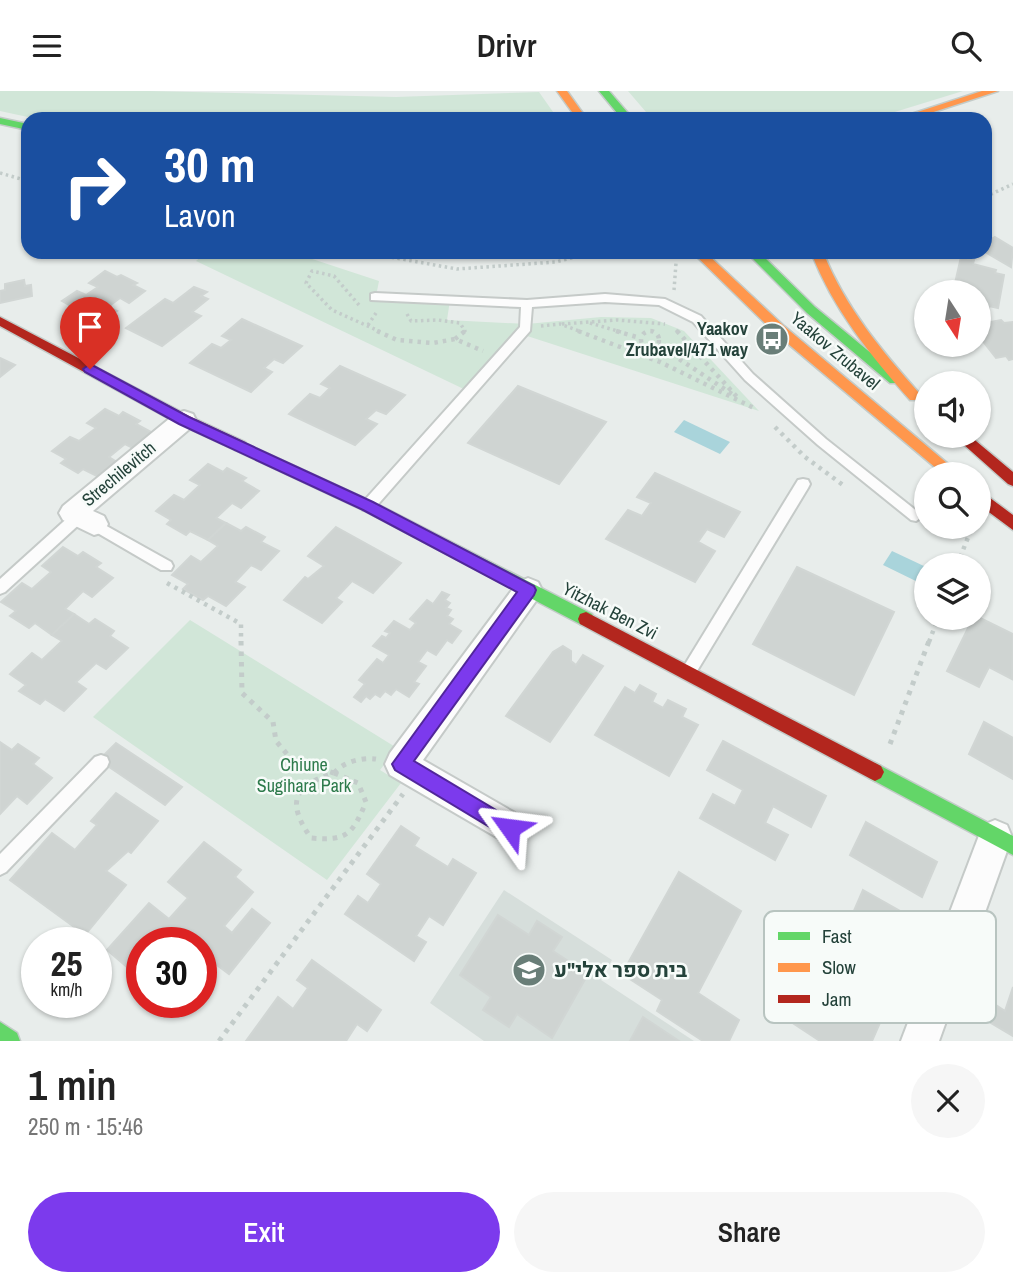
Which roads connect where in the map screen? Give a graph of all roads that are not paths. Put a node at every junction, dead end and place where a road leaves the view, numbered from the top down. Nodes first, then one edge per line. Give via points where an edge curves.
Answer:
1 (605, 92) edge
2 (564, 94) edge
3 (999, 96) edge
4 (577, 112) edge
5 (622, 112) edge
6 (931, 112) edge
7 (979, 112) edge
8 (0, 121) edge
9 (21, 126) edge
10 (705, 259) edge
11 (759, 259) edge
12 (820, 259) edge
13 (375, 297) dead end
14 (527, 304) junction
15 (0, 321) edge
16 (914, 393) edge
17 (914, 395) edge
18 (184, 420) junction
19 (975, 448) edge
20 (939, 462) edge
21 (1013, 480) edge
22 (803, 484) dead end
23 (368, 506) junction
24 (991, 506) edge
25 (914, 514) edge
26 (86, 521) junction
27 (1013, 524) edge
28 (166, 566) road end
29 (0, 588) edge
30 (528, 590) junction
31 (688, 672) junction
32 (101, 762) dead end
33 (510, 828) dead end
34 (1004, 842) edge
35 (0, 866) edge
36 (975, 911) edge
37 (928, 1023) edge
38 (0, 1033) edge
39 (9, 1041) edge
40 (920, 1041) edge

1 - 5 main road
2 - 4 main road
3 - 6 main road
3 - 7 main road
8 - 9 main road
10 - 20 main road, Yaakov Zrubavel via 779,329
11 - 17 main road, Yaakov Zrubavel via 811,310
12 - 16 main road via 845,313
13 - 14 lane
14 - 23 lane via 526,328
14 - 25 lane via 606,299 661,302 697,319 748,377 821,442
15 - 18 main road, Yitzhak Ben Zvi
18 - 23 main road, Yitzhak Ben Zvi
18 - 26 street, Strechilevitch via 72,513
19 - 21 main road
22 - 31 lane
23 - 30 main road, Yitzhak Ben Zvi
24 - 27 main road
26 - 28 lane
26 - 29 lane
30 - 31 main road, Yitzhak Ben Zvi
30 - 33 street via 410,769
31 - 34 main road, Yitzhak Ben Zvi
32 - 35 lane
34 - 36 street
37 - 40 street
38 - 39 main road

